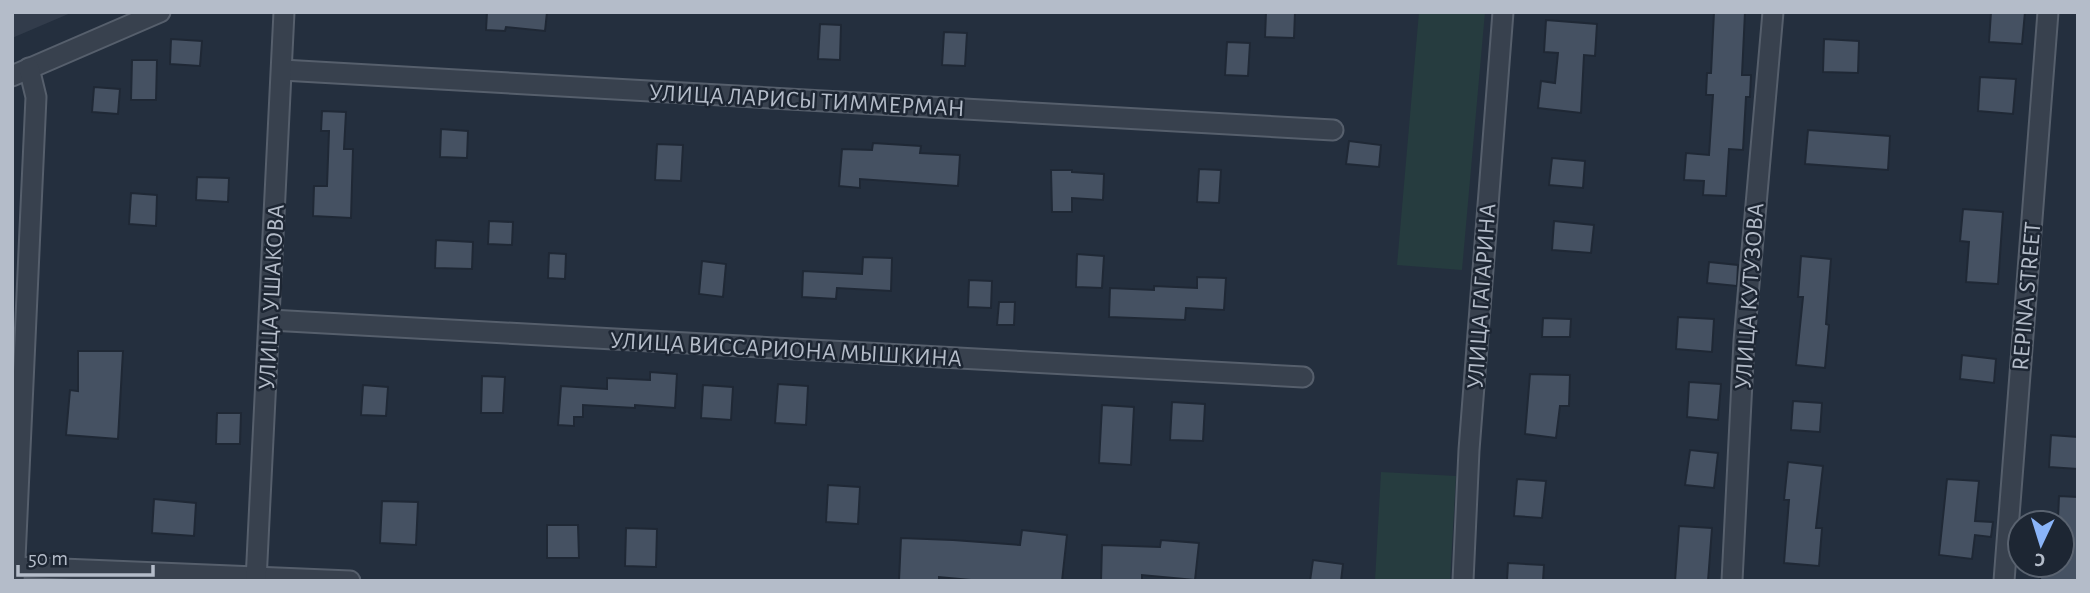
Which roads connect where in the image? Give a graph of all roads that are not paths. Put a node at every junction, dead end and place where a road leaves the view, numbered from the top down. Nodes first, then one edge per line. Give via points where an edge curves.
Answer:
1 (159, 12) edge
2 (285, 12) edge
3 (1503, 12) edge
4 (1773, 12) edge
5 (2048, 12) edge
6 (282, 70) junction
7 (21, 72) edge
8 (1333, 131) dead end
9 (270, 320) junction
10 (1303, 377) dead end
11 (14, 574) edge
12 (256, 579) edge
13 (349, 581) edge
14 (1463, 581) edge
15 (1732, 581) edge
16 (2004, 581) edge

1 - 7 street
2 - 6 street, УЛИЦА УШАКОВА
3 - 14 street, УЛИЦА ГАГАРИНА
4 - 15 street, УЛИЦА КУТУЗОВА via 1744,341
5 - 16 street, REPINA STREET
6 - 8 street, УЛИЦА ЛАРИСЫ ТИММЕРМАН
6 - 9 street, УЛИЦА УШАКОВА
7 - 11 street via 36,97
9 - 10 street, УЛИЦА ВИССАРИОНА МЫШКИНА
9 - 12 street, УЛИЦА УШАКОВА
11 - 12 street
12 - 13 street

